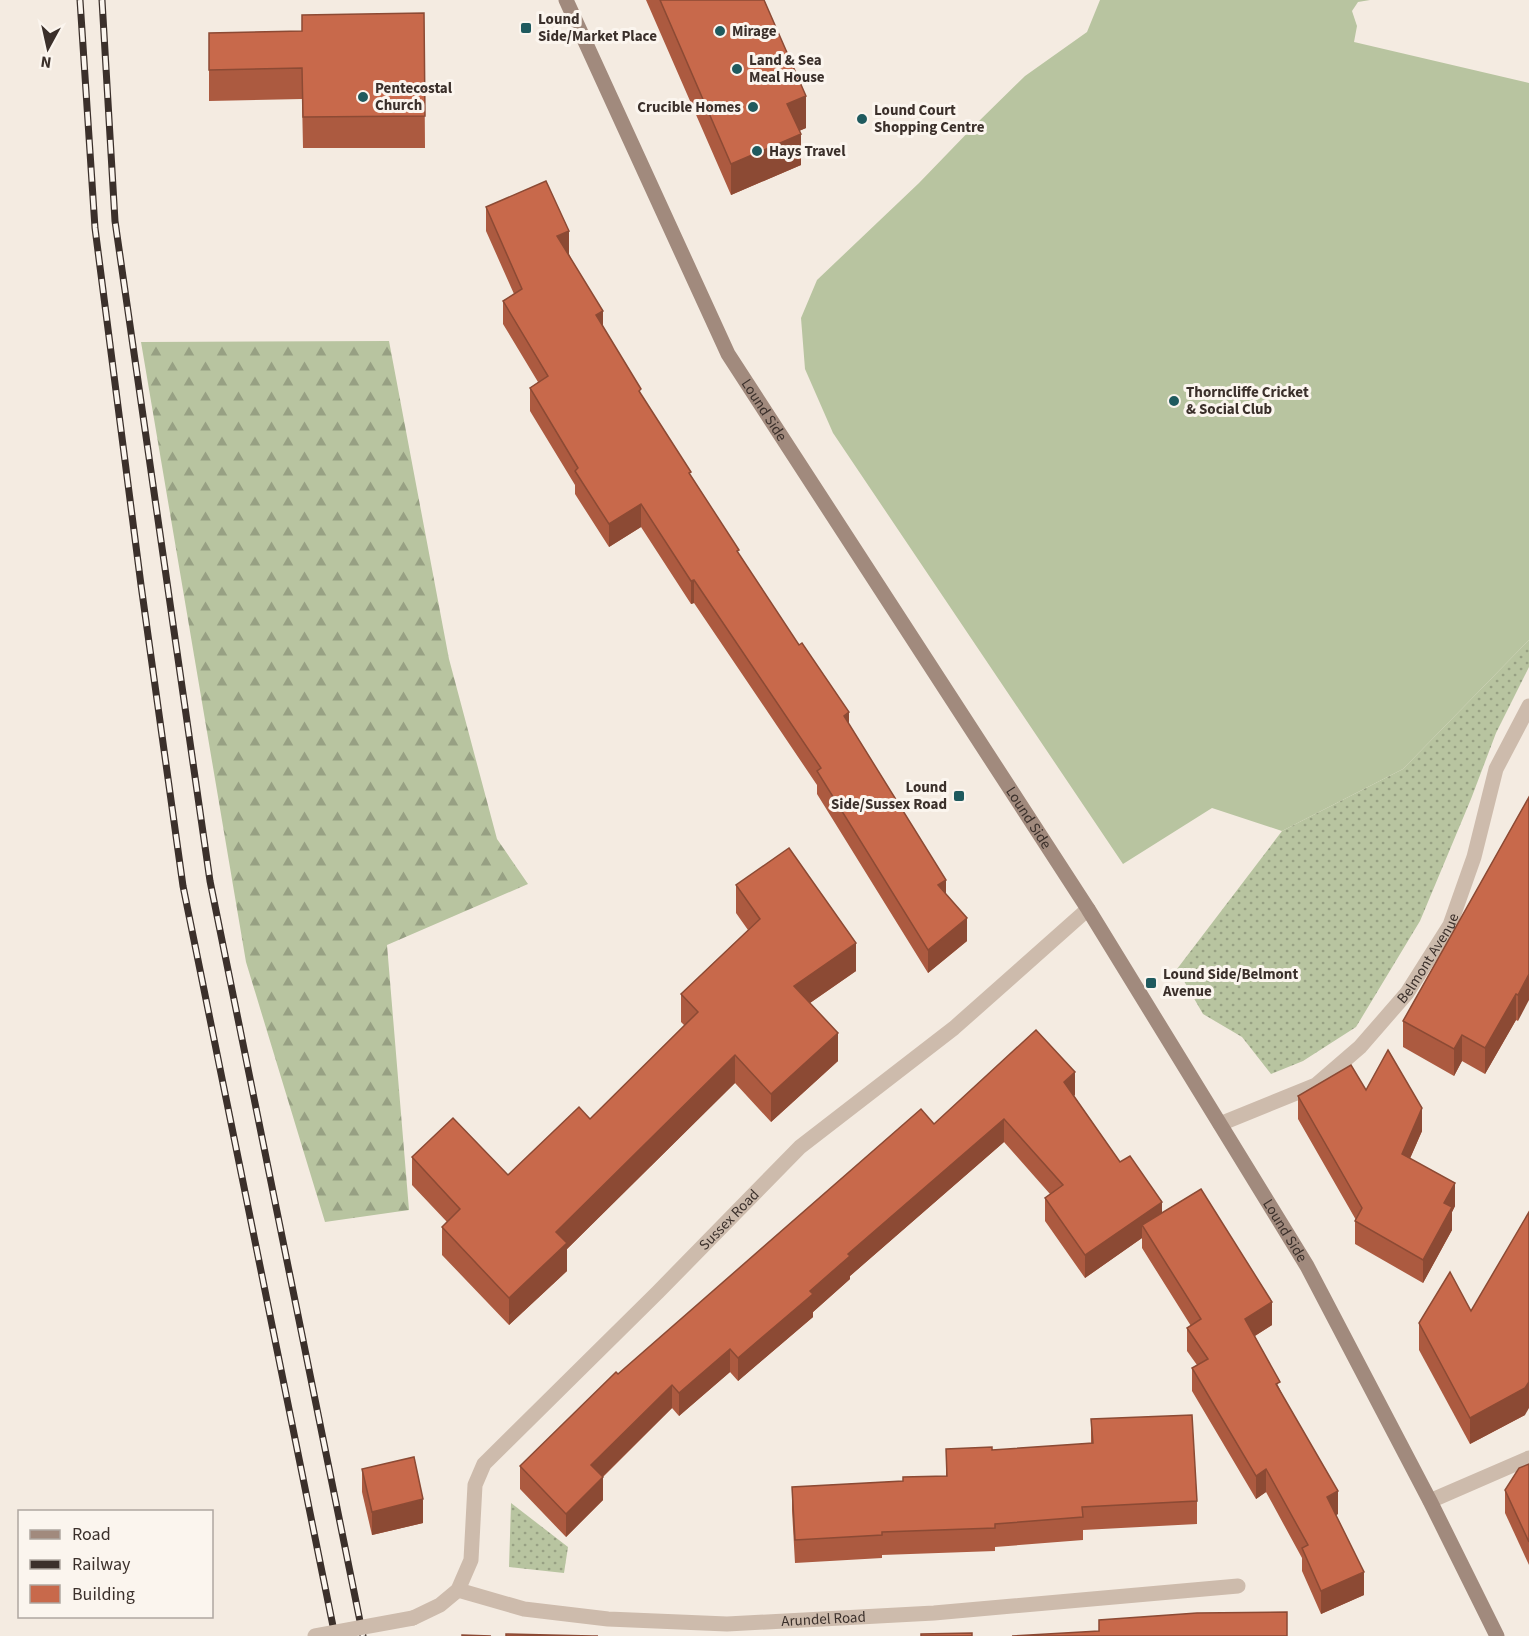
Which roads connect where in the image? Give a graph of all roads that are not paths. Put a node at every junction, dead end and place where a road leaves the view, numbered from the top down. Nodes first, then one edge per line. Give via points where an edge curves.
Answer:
1 (566, 0) edge
2 (1529, 706) edge
3 (1088, 909) junction
4 (1220, 1124) junction
5 (1529, 1458) edge
6 (1430, 1501) junction
7 (1238, 1586) dead end
8 (458, 1590) junction
9 (315, 1636) edge
10 (1497, 1636) edge

1 - 3 street, Lound Side via 728,354
2 - 4 street, Belmont Avenue via 1496,769 1474,857 1450,925 1407,993 1360,1047 1316,1085
3 - 4 street, Lound Side
3 - 8 street, Sussex Road via 954,1028 800,1147 484,1464 475,1485 471,1560
4 - 6 street, Lound Side via 1307,1266
5 - 6 street
6 - 10 street, Lound Side
7 - 8 street, Arundel Road via 934,1613 727,1624 608,1619 524,1609
8 - 9 street, bridge via 441,1605 413,1618

